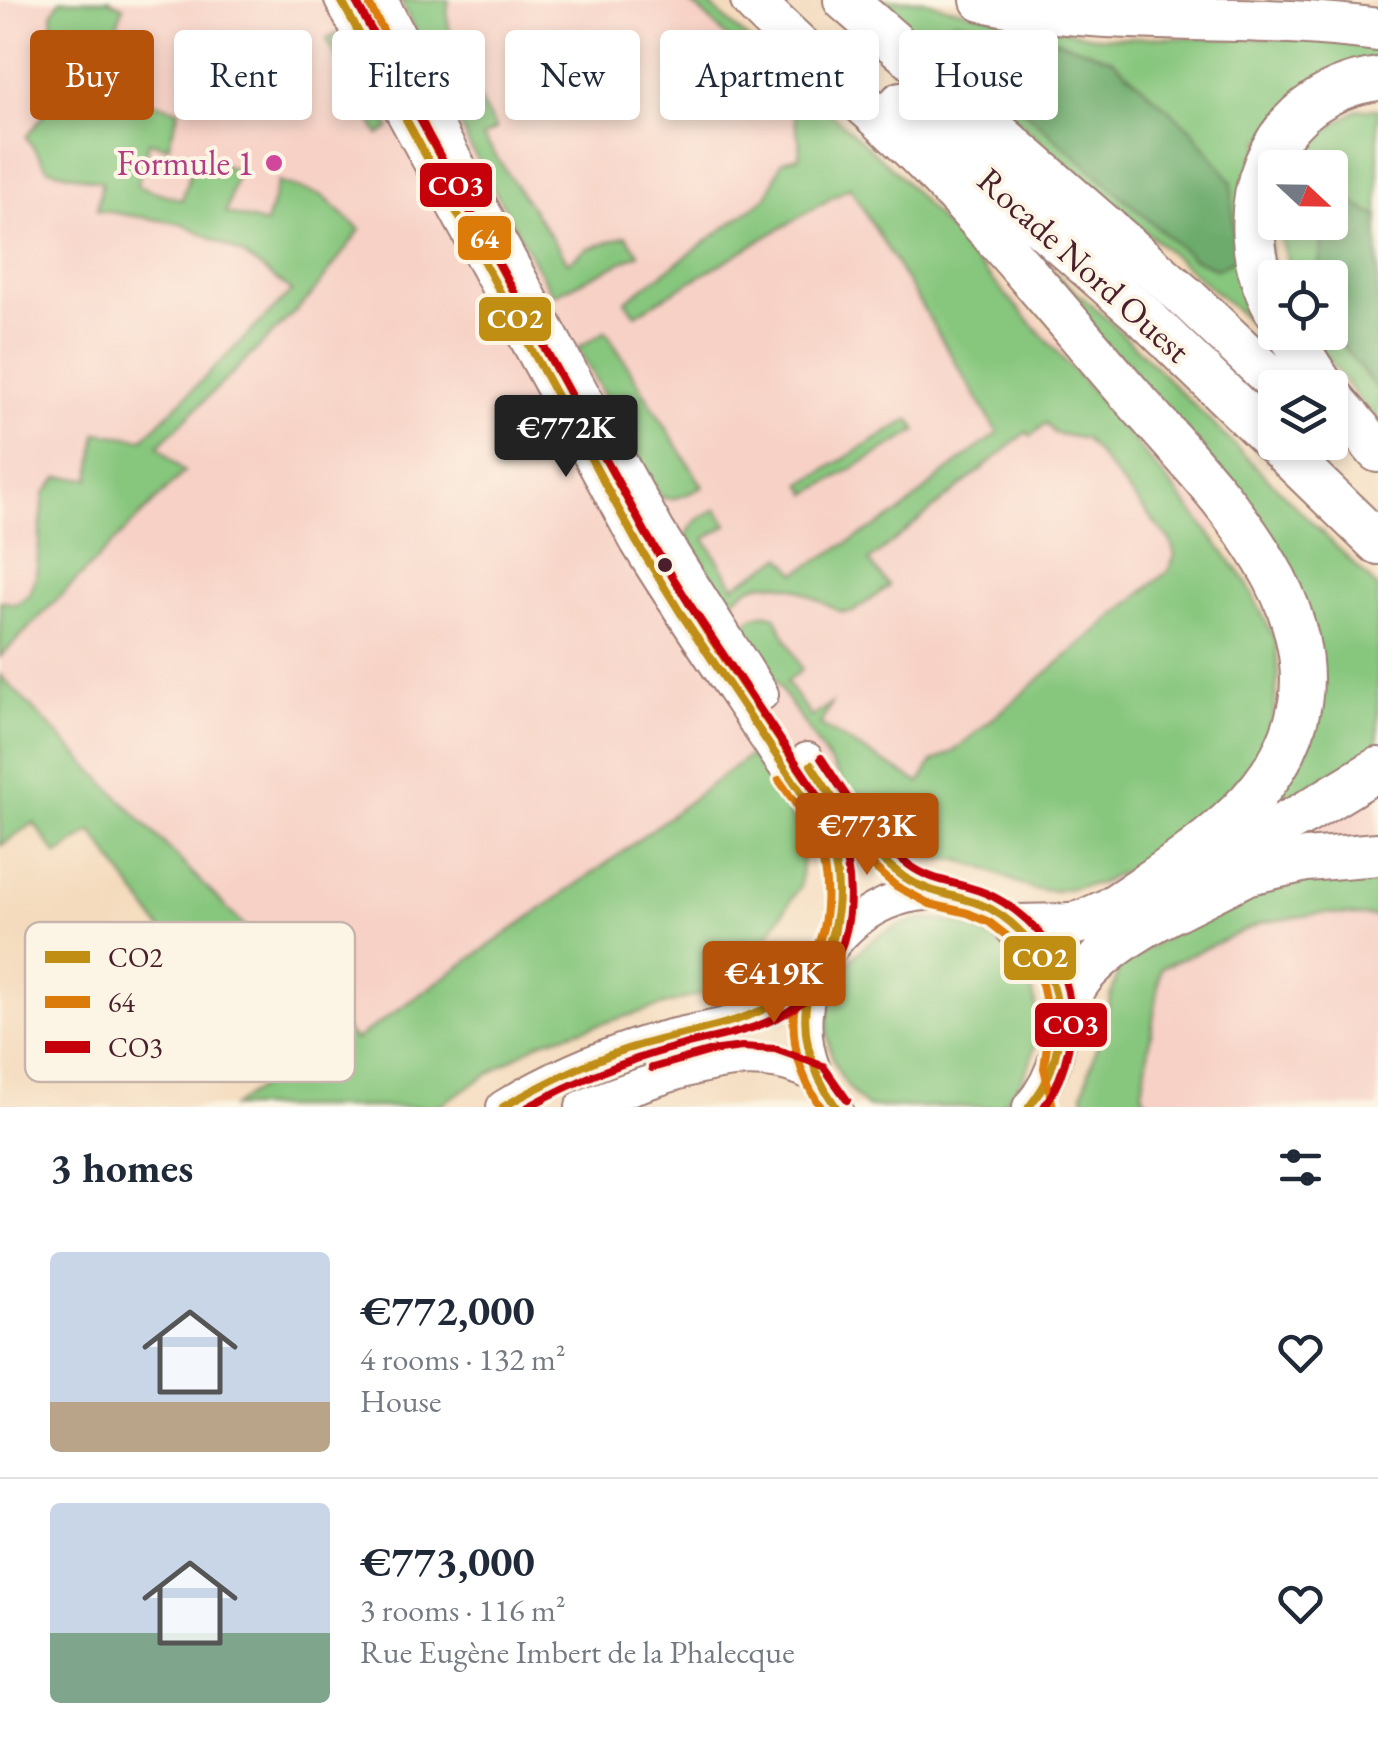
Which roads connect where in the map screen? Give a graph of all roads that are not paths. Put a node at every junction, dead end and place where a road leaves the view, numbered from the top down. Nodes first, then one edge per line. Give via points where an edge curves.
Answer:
1 (342, 0) edge
2 (381, 0) edge
3 (752, 0) edge
4 (778, 0) edge
5 (845, 0) edge
6 (982, 0) edge
7 (1378, 30) edge
8 (1378, 78) edge
9 (1258, 264) edge
10 (1263, 370) edge
11 (1348, 416) edge
12 (1348, 451) edge
13 (1378, 451) edge
14 (1378, 480) edge
15 (1378, 544) edge
16 (1378, 768) edge
17 (1378, 799) edge
18 (1378, 854) edge
19 (1248, 873) junction
20 (942, 895) junction
21 (1110, 909) junction
22 (1016, 926) junction
23 (831, 946) junction
24 (814, 976) junction
25 (1061, 1015) junction
26 (1056, 1060) junction
27 (816, 1076) junction
28 (503, 1107) edge
29 (582, 1107) edge
30 (836, 1107) edge
31 (1030, 1107) edge
32 (1067, 1107) edge

1 - 23 main road via 637,543 828,834 838,873
2 - 20 main road via 440,130 634,488 716,624 866,841 895,870
3 - 21 highway via 912,149 1083,340 1238,521 1292,620 1301,700 1282,757 1233,819 1198,850
4 - 15 highway, Rocade Nord Ouest via 1146,318
5 - 10 highway, Rocade Nord Ouest
6 - 7 highway via 1084,16
8 - 9 highway via 1342,86 1285,129 1254,202
11 - 13 highway
12 - 14 highway
16 - 21 highway via 1217,859
17 - 19 highway
18 - 19 highway
19 - 25 highway via 1114,948 1087,970
20 - 22 main road via 989,908
20 - 23 main road via 880,906
21 - 22 highway via 1069,924
22 - 25 main road via 1051,972
23 - 24 main road
24 - 27 main road via 805,1020
24 - 28 main road via 749,1016 600,1058
25 - 26 main road
26 - 31 main road
26 - 32 main road
27 - 29 main road via 742,1058 678,1072
27 - 30 main road

